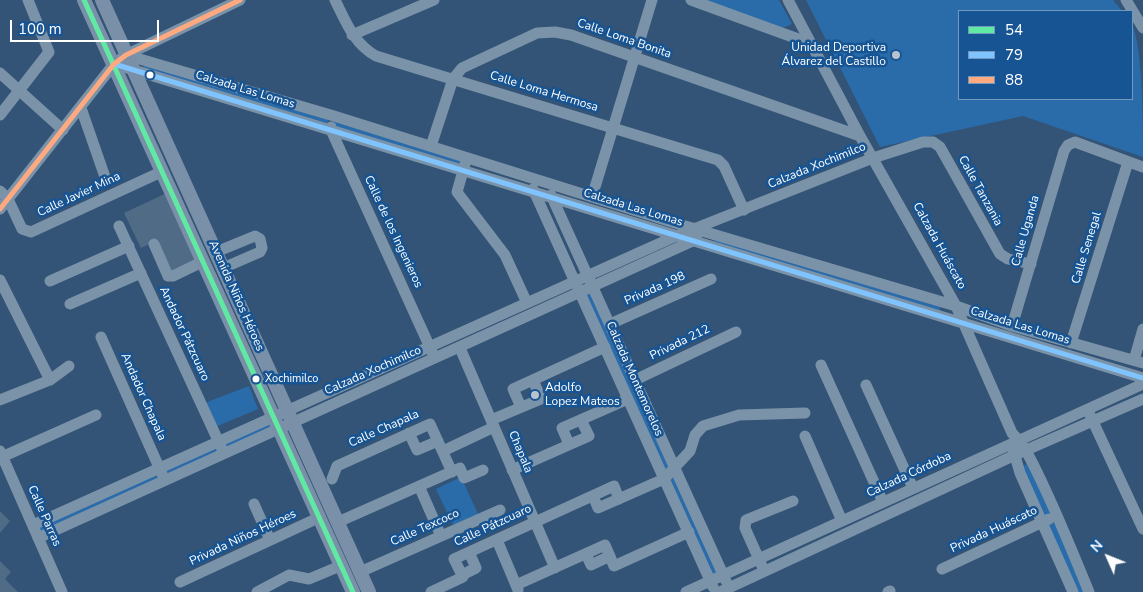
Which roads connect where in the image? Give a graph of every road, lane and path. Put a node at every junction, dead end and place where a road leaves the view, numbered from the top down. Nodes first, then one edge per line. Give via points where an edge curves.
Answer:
1 (28, 0) edge
2 (84, 0) edge
3 (102, 0) edge
4 (240, 0) edge
5 (335, 0) edge
6 (434, 0) edge
7 (652, 0) edge
8 (691, 0) edge
9 (788, 0) edge
10 (1133, 12) edge
11 (1143, 28) edge
12 (352, 35) junction
13 (812, 44) junction
14 (126, 55) junction
15 (635, 57) junction
16 (114, 64) junction
17 (134, 71) junction
18 (0, 73) edge
19 (452, 78) junction
20 (19, 91) junction
21 (81, 108) junction
22 (0, 115) edge
23 (334, 116) junction
24 (615, 127) junction
25 (63, 130) junction
26 (331, 130) junction
27 (860, 136) junction
28 (933, 142) joint
29 (431, 146) junction
30 (467, 158) junction
31 (873, 158) junction
32 (1128, 162) junction
33 (1143, 167) edge
34 (463, 170) junction
35 (161, 172) junction
36 (527, 176) junction
37 (105, 177) dead end
38 (546, 182) junction
39 (534, 192) junction
40 (4, 195) edge
41 (592, 197) junction
42 (553, 199) junction
43 (0, 209) edge
44 (744, 210) junction
45 (712, 221) junction
46 (119, 226) dead end
47 (695, 228) junction
48 (707, 232) junction
49 (676, 236) junction
50 (694, 242) junction
51 (154, 244) dead end
52 (129, 246) junction
53 (216, 252) junction
54 (202, 262) junction
55 (1031, 264) junction
56 (223, 268) junction
57 (141, 273) junction
58 (588, 276) junction
59 (711, 279) dead end
60 (0, 280) edge
61 (50, 281) dead end
62 (575, 282) junction
63 (593, 288) junction
64 (580, 294) junction
65 (527, 302) junction
66 (70, 304) dead end
67 (956, 306) junction
68 (964, 323) junction
69 (610, 324) junction
70 (1012, 326) junction
71 (1143, 329) edge
72 (736, 332) dead end
73 (101, 337) dead end
74 (1071, 343) junction
75 (605, 347) junction
76 (460, 348) junction
77 (433, 353) junction
78 (1138, 361) edge
79 (821, 365) dead end
80 (70, 366) dead end
81 (1143, 378) edge
82 (50, 380) junction
83 (533, 380) junction
84 (635, 380) junction
85 (1143, 384) edge
86 (866, 385) dead end
87 (628, 399) junction
88 (1143, 399) edge
89 (0, 400) edge
90 (521, 407) junction
91 (1087, 409) junction
92 (805, 413) dead end
93 (96, 415) dead end
94 (290, 417) junction
95 (581, 420) junction
96 (653, 420) junction
97 (1093, 420) junction
98 (275, 424) junction
99 (493, 424) junction
100 (640, 426) junction
101 (409, 433) junction
102 (804, 436) dead end
103 (219, 442) junction
104 (569, 444) junction
105 (1016, 444) junction
106 (441, 446) junction
107 (1, 454) edge
108 (224, 454) junction
109 (674, 467) junction
110 (160, 468) junction
111 (483, 470) dead end
112 (512, 470) junction
113 (452, 472) junction
114 (332, 479) dead end
115 (664, 479) junction
116 (165, 481) junction
117 (419, 486) junction
118 (114, 488) junction
119 (913, 488) junction
120 (120, 501) junction
121 (793, 501) dead end
122 (883, 502) junction
123 (254, 504) dead end
124 (73, 507) junction
125 (500, 510) dead end
126 (694, 512) junction
127 (860, 513) junction
128 (1057, 515) junction
129 (682, 517) junction
130 (318, 518) junction
131 (77, 520) junction
132 (842, 521) junction
133 (338, 522) junction
134 (536, 522) junction
135 (1042, 522) junction
136 (865, 524) junction
137 (33, 525) junction
138 (1143, 529) edge
139 (689, 532) junction
140 (441, 536) junction
141 (38, 538) junction
142 (270, 540) junction
143 (497, 540) junction
144 (469, 552) junction
145 (760, 558) junction
146 (340, 566) junction
147 (555, 568) junction
148 (942, 569) dead end
149 (360, 572) junction
150 (764, 572) junction
151 (462, 575) junction
152 (723, 575) junction
153 (711, 581) junction
154 (180, 582) dead end
155 (518, 590) edge
156 (724, 591) edge
157 (62, 592) edge
158 (257, 592) edge
159 (353, 592) edge
160 (369, 592) edge
161 (430, 592) edge
162 (686, 592) edge
163 (1073, 592) edge
164 (1089, 592) edge

1 - 20 street via 50,52
2 - 16 main road, Avenida Niños Héroes
3 - 14 main road, Avenida Niños Héroes
4 - 14 street
5 - 12 street, Calle Loma Hermosa
6 - 12 street
7 - 15 street
8 - 13 street
9 - 13 street, Calzada Huáscato
10 - 11 street
12 - 19 street, Calle Loma Hermosa via 365,50 376,56
13 - 27 street, Calzada Huáscato
14 - 16 street
14 - 17 main road, Avenida Niños Héroes
14 - 23 street, Calzada Las Lomas
15 - 19 street, Calle Loma Bonita via 571,35 537,33 471,62
15 - 24 street
15 - 27 street, Calle Loma Bonita
16 - 17 street, Calzada Las Lomas
16 - 21 street
16 - 35 main road, Avenida Niños Héroes
17 - 26 street, Calzada Las Lomas
17 - 53 main road, Avenida Niños Héroes
18 - 20 street
19 - 24 street, Calle Loma Hermosa
19 - 29 street
20 - 22 street
20 - 25 street
21 - 25 street
21 - 37 street
23 - 26 street
23 - 29 street, Calzada Las Lomas
24 - 41 street
24 - 44 street, Calle Loma Hermosa via 720,162
25 - 40 street
26 - 34 street, Calzada Las Lomas
26 - 77 street, Calle de los Ingenieros
27 - 31 street, Calzada Huáscato
28 - 31 street, Calzada Xochimilco via 923,142
28 - 55 street, Calle Tanzania via 940,146 998,251 1008,258
29 - 30 street, Calzada Las Lomas
30 - 34 street
30 - 36 street, Calzada Las Lomas
31 - 44 street, Calzada Xochimilco
31 - 67 street, Calzada Huáscato
32 - 33 street
32 - 55 street, Calle Uganda via 1075,142 1068,145
32 - 74 street, Calle Senegal
34 - 39 street, Calzada Las Lomas
34 - 65 street via 457,192 505,255
35 - 40 street, Calle Javier Mina via 31,232 22,228
35 - 54 main road, Avenida Niños Héroes
36 - 38 street, Calzada Las Lomas
36 - 39 street, Calzada Montemorelos
38 - 41 street, Calzada Las Lomas
38 - 42 street, Calzada Montemorelos
39 - 42 street, Calzada Las Lomas
39 - 62 street, Calzada Montemorelos
40 - 43 street
41 - 47 street, Calzada Las Lomas
42 - 49 street, Calzada Las Lomas
42 - 58 street, Calzada Montemorelos
44 - 45 street, Calzada Xochimilco
45 - 47 street, Calzada Xochimilco
45 - 48 street, Calzada Xochimilco
46 - 52 street, Andador Pátzcuaro
47 - 48 street, Calzada Las Lomas
47 - 49 street, Calzada Xochimilco
48 - 50 street, Calzada Xochimilco
48 - 67 street, Calzada Las Lomas
49 - 50 street, Calzada Las Lomas
49 - 58 street, Calzada Xochimilco
50 - 63 street, Calzada Xochimilco
50 - 68 street, Calzada Las Lomas
51 - 54 street via 168,276
52 - 57 street, Andador Pátzcuaro
52 - 61 street
53 - 56 main road, Avenida Niños Héroes
53 - 56 street via 255,236 260,239 260,252
54 - 98 main road, Avenida Niños Héroes
55 - 70 street, Calle Uganda
56 - 94 main road, Avenida Niños Héroes
57 - 66 street
57 - 103 street, Andador Pátzcuaro
58 - 62 street, Calzada Xochimilco
58 - 63 street, Calzada Montemorelos
59 - 69 street, Privada 198
60 - 82 street
62 - 64 street, Calzada Montemorelos
62 - 65 street, Calzada Xochimilco
63 - 64 street, Calzada Xochimilco
63 - 69 street, Calzada Montemorelos
64 - 75 street, Calzada Montemorelos
64 - 76 street, Calzada Xochimilco
65 - 77 street, Calzada Xochimilco
67 - 68 street, Calzada Huáscato
67 - 70 street, Calzada Las Lomas
68 - 81 street, Calzada Las Lomas
68 - 105 street, Calzada Huáscato
69 - 84 street, Calzada Montemorelos
70 - 74 street, Calzada Las Lomas
71 - 78 street
72 - 84 street, Privada 212
73 - 110 street, Andador Chapala
74 - 78 street, Calzada Las Lomas
75 - 83 street
75 - 87 street, Calzada Montemorelos
76 - 77 street, Calzada Xochimilco
76 - 99 street, Chapala
77 - 94 street, Calzada Xochimilco
79 - 122 street
80 - 82 street
82 - 89 street
83 - 90 street via 513,389
83 - 90 street via 541,398
84 - 96 street, Calzada Montemorelos
85 - 91 street, Calzada Córdoba
86 - 119 street
87 - 95 street
87 - 100 street, Calzada Montemorelos
88 - 97 street, Calzada Córdoba
90 - 99 street
91 - 97 street
91 - 105 street, Calzada Córdoba
92 - 109 street via 739,414 703,426 695,435 690,451
93 - 107 street
94 - 98 street, Calzada Xochimilco
94 - 133 main road, Avenida Niños Héroes
95 - 104 street via 588,436
95 - 104 street via 562,428
96 - 100 street
96 - 109 street, Calzada Montemorelos
97 - 105 street, Calzada Córdoba
97 - 138 street
98 - 103 street, Calzada Xochimilco
98 - 108 street, Calzada Xochimilco
98 - 130 main road, Avenida Niños Héroes
99 - 106 street
99 - 112 street, Chapala
100 - 115 street, Calzada Montemorelos
101 - 106 street via 417,450
101 - 106 street, Calle Chapala via 430,424
101 - 114 street, Calle Chapala via 337,466
102 - 132 street
103 - 108 street, Andador Pátzcuaro
103 - 110 street, Calzada Xochimilco
104 - 112 street
105 - 119 street, Calzada Córdoba
105 - 128 street, Calzada Huáscato
105 - 135 street, Calzada Huáscato via 1020,473
105 - 136 street, Calzada Córdoba
106 - 113 street
107 - 137 street, Calle Parras
108 - 116 street, Calzada Xochimilco
109 - 115 street
109 - 126 street, Calzada Montemorelos
110 - 116 street, Andador Chapala
110 - 118 street, Calzada Xochimilco
111 - 113 street via 464,478 460,468
112 - 134 street, Chapala
113 - 117 street
115 - 129 street, Calzada Montemorelos
115 - 134 street, Calle Pátzcuaro via 620,499 614,486
116 - 120 street, Calzada Xochimilco
117 - 133 street
117 - 140 street
118 - 120 street
118 - 124 street, Calzada Xochimilco
119 - 122 street, Calzada Córdoba
120 - 131 street, Calzada Xochimilco
121 - 145 street via 746,520 745,528
122 - 127 street, Calzada Córdoba
123 - 142 street
124 - 131 street
124 - 137 street, Calzada Xochimilco
125 - 140 street, Calle Texcoco
126 - 129 street
126 - 152 street, Calzada Montemorelos
127 - 132 street, Calzada Córdoba
127 - 136 street
128 - 135 street, Privada Huáscato
128 - 164 street, Calzada Huáscato
129 - 139 street, Calzada Montemorelos
130 - 142 street, Privada Niños Héroes
130 - 146 main road, Avenida Niños Héroes
131 - 141 street, Calzada Xochimilco
132 - 145 street, Calzada Córdoba
133 - 149 main road, Avenida Niños Héroes
134 - 143 street, Calle Pátzcuaro
134 - 147 street, Chapala
135 - 148 street, Privada Huáscato
135 - 163 street, Calzada Huáscato
136 - 150 street, Calzada Córdoba
137 - 141 street, Calle Parras
139 - 147 street via 614,566 605,545
139 - 153 street, Calzada Montemorelos
140 - 149 street, Calle Texcoco
141 - 157 street, Calle Parras
142 - 154 street, Privada Niños Héroes
143 - 144 street, Calle Pátzcuaro
143 - 155 street
144 - 151 street via 476,568
144 - 151 street, Calle Pátzcuaro via 454,559
145 - 150 street
145 - 152 street, Calzada Córdoba
146 - 158 street via 309,579 289,575
146 - 159 main road, Avenida Niños Héroes
147 - 155 street
149 - 160 main road, Avenida Niños Héroes
150 - 156 street, Calzada Córdoba
151 - 161 street
152 - 153 street, Calzada Córdoba
152 - 156 street, Calzada Montemorelos
153 - 156 street, Calzada Montemorelos
153 - 162 street, Calzada Córdoba

